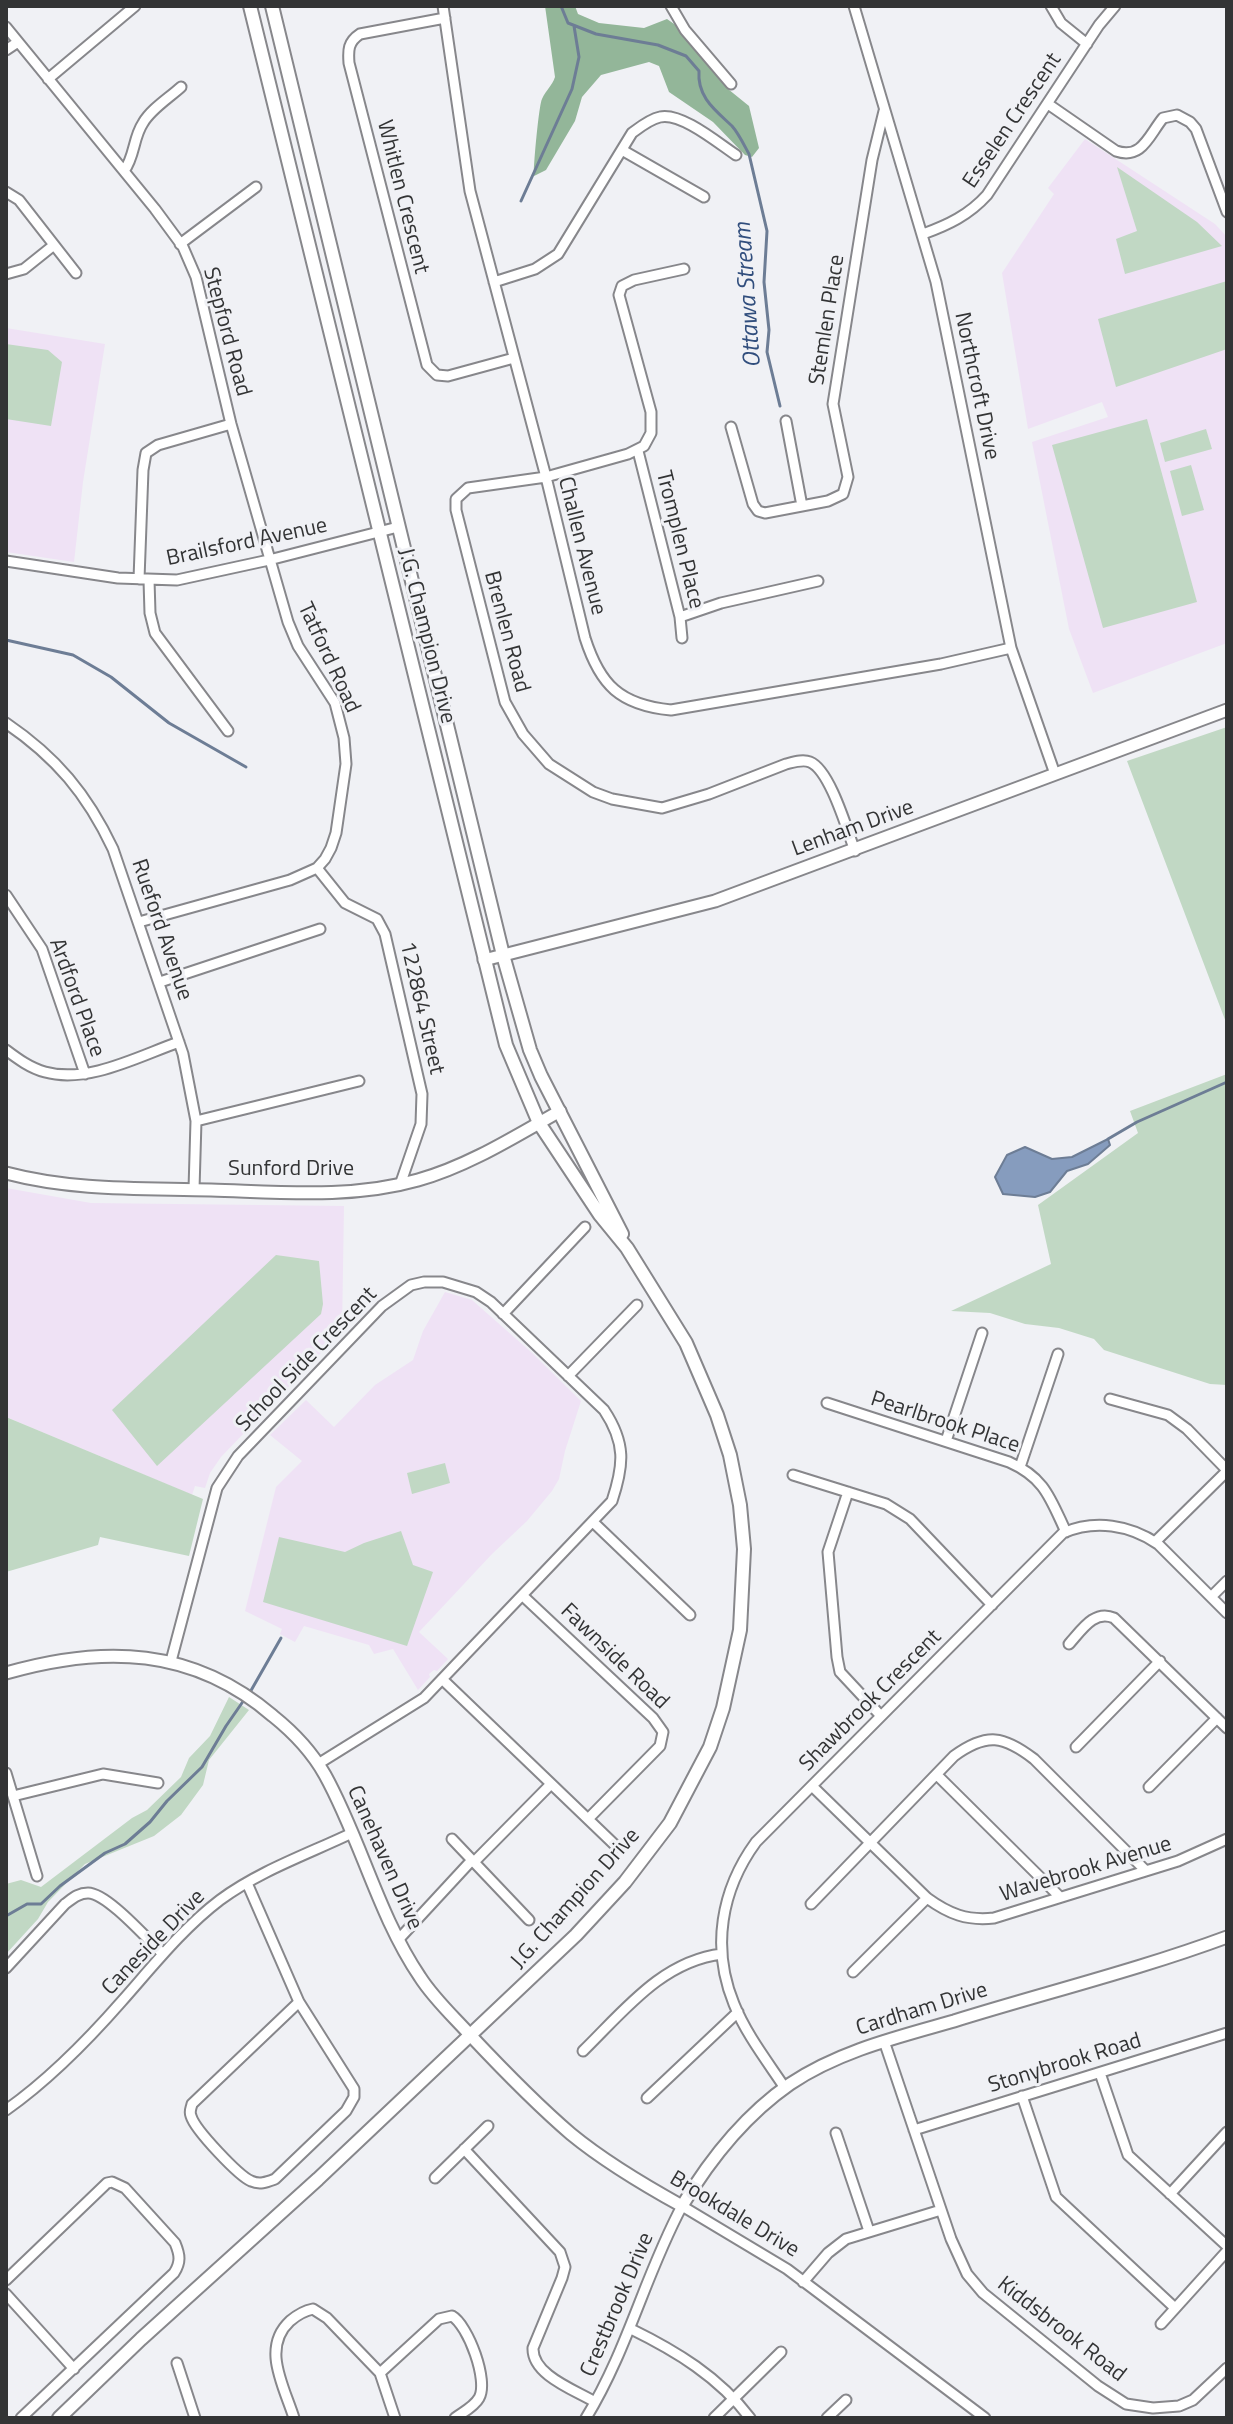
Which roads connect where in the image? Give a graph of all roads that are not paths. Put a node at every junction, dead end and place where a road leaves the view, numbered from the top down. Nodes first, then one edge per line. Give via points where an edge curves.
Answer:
1 (135, 6) edge
2 (250, 6) edge
3 (272, 6) edge
4 (443, 6) edge
5 (671, 6) edge
6 (854, 6) edge
7 (1051, 6) edge
8 (1115, 6) edge
9 (445, 18) junction
10 (6, 27) edge
11 (18, 42) junction
12 (1087, 44) junction
13 (6, 50) edge
14 (48, 79) junction
15 (731, 84) dead end
16 (181, 87) dead end
17 (1048, 104) junction
18 (885, 107) junction
19 (622, 150) junction
20 (736, 155) dead end
21 (124, 171) junction
22 (256, 187) dead end
23 (6, 192) edge
24 (704, 197) dead end
25 (1227, 212) edge
26 (923, 234) junction
27 (180, 244) junction
28 (54, 245) junction
29 (684, 269) dead end
30 (76, 273) dead end
31 (6, 274) edge
32 (494, 282) junction
33 (514, 358) junction
34 (786, 421) dead end
35 (231, 424) junction
36 (731, 427) dead end
37 (638, 451) junction
38 (546, 477) junction
39 (802, 506) junction
40 (398, 527) junction
41 (380, 531) junction
42 (269, 560) junction
43 (6, 561) edge
44 (144, 580) junction
45 (818, 581) dead end
46 (680, 617) junction
47 (682, 638) dead end
48 (1011, 648) junction
49 (1227, 710) edge
50 (6, 723) edge
51 (228, 731) dead end
52 (1055, 774) junction
53 (855, 851) junction
54 (317, 868) junction
55 (6, 895) edge
56 (139, 922) junction
57 (320, 929) dead end
58 (503, 955) junction
59 (484, 960) junction
60 (160, 982) junction
61 (179, 1042) junction
62 (6, 1050) edge
63 (85, 1074) junction
64 (359, 1081) dead end
65 (560, 1111) junction
66 (196, 1121) junction
67 (539, 1123) junction
68 (6, 1173) edge
69 (400, 1185) junction
70 (194, 1189) junction
71 (585, 1227) dead end
72 (627, 1248) junction
73 (637, 1305) dead end
74 (503, 1314) junction
75 (982, 1333) dead end
76 (1058, 1354) dead end
77 (568, 1376) junction
78 (1110, 1399) dead end
79 (827, 1403) dead end
80 (946, 1441) junction
81 (1020, 1467) junction
82 (1227, 1470) edge
83 (793, 1475) dead end
84 (848, 1492) junction
85 (593, 1522) junction
86 (1066, 1532) junction
87 (1155, 1542) junction
88 (1227, 1581) edge
89 (523, 1596) junction
90 (1211, 1597) junction
91 (992, 1605) junction
92 (1227, 1613) edge
93 (690, 1615) dead end
94 (1069, 1644) dead end
95 (171, 1661) junction
96 (1160, 1661) junction
97 (6, 1673) edge
98 (442, 1679) junction
99 (881, 1716) junction
100 (1217, 1718) junction
101 (1227, 1728) edge
102 (1076, 1747) dead end
103 (318, 1764) junction
104 (6, 1773) edge
105 (937, 1775) junction
106 (158, 1783) dead end
107 (551, 1784) junction
108 (812, 1786) junction
109 (1149, 1787) dead end
110 (13, 1796) junction
111 (588, 1819) junction
112 (352, 1833) junction
113 (452, 1839) dead end
114 (1227, 1839) edge
115 (870, 1842) junction
116 (617, 1847) dead end
117 (473, 1861) junction
118 (1145, 1870) junction
119 (37, 1876) dead end
120 (247, 1883) junction
121 (1060, 1897) junction
122 (927, 1898) junction
123 (811, 1904) dead end
124 (529, 1920) dead end
125 (1227, 1937) edge
126 (398, 1940) junction
127 (163, 1954) junction
128 (722, 1954) junction
129 (6, 1968) edge
130 (853, 1972) dead end
131 (299, 2002) junction
132 (738, 2012) junction
133 (1227, 2033) edge
134 (471, 2036) junction
135 (884, 2041) junction
136 (583, 2051) dead end
137 (1100, 2073) junction
138 (785, 2088) junction
139 (1022, 2096) junction
140 (647, 2098) dead end
141 (6, 2110) edge
142 (488, 2126) dead end
143 (914, 2130) junction
144 (1227, 2132) edge
145 (836, 2133) dead end
146 (464, 2149) junction
147 (435, 2178) dead end
148 (1170, 2194) junction
149 (682, 2206) junction
150 (941, 2210) junction
151 (869, 2231) junction
152 (1227, 2248) edge
153 (6, 2280) edge
154 (803, 2282) junction
155 (6, 2294) edge
156 (1175, 2308) junction
157 (1161, 2324) dead end
158 (631, 2329) junction
159 (781, 2352) dead end
160 (177, 2363) dead end
161 (1227, 2368) edge
162 (74, 2369) junction
163 (380, 2373) junction
164 (733, 2399) junction
165 (846, 2400) dead end
166 (595, 2402) junction
167 (21, 2418) edge
168 (59, 2418) edge
169 (195, 2418) edge
170 (294, 2418) edge
171 (395, 2418) edge
172 (455, 2418) edge
173 (586, 2418) edge
174 (714, 2418) edge
175 (750, 2418) edge
176 (827, 2418) edge
177 (985, 2418) edge

1 - 14 street
2 - 41 main road, J.G. Champion Drive
3 - 40 main road, J.G. Champion Drive
4 - 9 street, Challen Avenue
5 - 15 street
6 - 18 street, Northcroft Drive
7 - 12 street via 1061,23
8 - 12 street, Esselen Crescent
9 - 32 street, Challen Avenue via 470,191
9 - 33 street, Whitlen Crescent via 360,34 348,48 349,63 427,365 437,375 448,376
10 - 11 street, Stepford Road
11 - 13 street
11 - 14 street, Stepford Road
12 - 17 street, Esselen Crescent
14 - 21 street, Stepford Road
16 - 21 street via 143,121
17 - 25 street via 1125,154 1140,150 1163,118 1177,115 1190,122
17 - 26 street, Esselen Crescent via 974,209
18 - 26 street, Northcroft Drive
18 - 39 street, Stemlen Place via 833,404 847,487 838,498
19 - 20 street via 632,133 669,116
19 - 24 street
19 - 32 street via 558,254 535,269
21 - 27 street, Stepford Road
22 - 27 street
23 - 28 street via 19,200
26 - 48 street, Northcroft Drive
27 - 35 street, Stepford Road via 196,277
28 - 30 street
28 - 31 street via 16,274
29 - 37 street, Tromplen Place via 634,280 622,286 619,295 651,412 649,440
32 - 33 street, Challen Avenue
33 - 38 street, Challen Avenue
34 - 39 street
35 - 42 street, Stepford Road
35 - 44 street via 146,453
36 - 39 street, Stemlen Place via 757,510
37 - 38 street, Tromplen Place
37 - 46 street, Tromplen Place
38 - 48 street, Challen Avenue via 592,660 610,687 637,705 671,710
38 - 53 street, Brenlen Road via 468,488 455,506 505,702 539,755 593,792 662,808 807,761 826,778
40 - 41 street, Brailsford Avenue
40 - 58 main road, J.G. Champion Drive
41 - 42 street, Brailsford Avenue
41 - 59 main road, J.G. Champion Drive
42 - 44 street, Brailsford Avenue via 177,580
42 - 54 street, Tatford Road via 288,622 335,703 344,738 346,764 336,833
43 - 44 street, Brailsford Avenue
44 - 51 street via 155,633
45 - 46 street
46 - 47 street, Tromplen Place
48 - 52 street, Northcroft Drive
49 - 52 street, Lenham Drive
50 - 56 street, Rueford Avenue via 54,760 98,817
52 - 53 street, Lenham Drive
53 - 58 street, Lenham Drive via 715,901
54 - 56 street
54 - 69 street, 122864 Street via 345,903 377,919 385,934 422,1094 421,1124
55 - 63 street, Ardford Place via 42,949
56 - 60 street, Rueford Avenue
57 - 60 street
58 - 59 street, Lenham Drive
58 - 65 main road, J.G. Champion Drive via 530,1050
59 - 67 main road, J.G. Champion Drive via 506,1045
60 - 61 street, Rueford Avenue
61 - 63 street
61 - 66 street, Rueford Avenue
62 - 63 street via 44,1072
64 - 66 street
65 - 67 street, Sunford Drive
65 - 72 main road, J.G. Champion Drive
66 - 70 street, Rueford Avenue
67 - 69 street, Sunford Drive via 472,1160
67 - 72 main road, J.G. Champion Drive
68 - 70 street, Sunford Drive via 86,1188
69 - 70 street, Sunford Drive via 329,1193
71 - 74 street
72 - 134 main road, J.G. Champion Drive via 686,1343 730,1455 744,1549 733,1671 710,1747 670,1823 586,1924
73 - 77 street
74 - 77 street, School Side Crescent
74 - 95 street, School Side Crescent via 462,1286 411,1285 382,1306 285,1406 238,1456 217,1488
75 - 80 street
76 - 81 street
77 - 85 street, School Side Crescent via 604,1410 621,1445 612,1501
78 - 82 street via 1168,1415
79 - 80 street, Pearlbrook Place
80 - 81 street, Pearlbrook Place
81 - 86 street, Pearlbrook Place via 1047,1492
82 - 87 street
83 - 84 street
84 - 91 street via 886,1504 910,1519
84 - 99 street via 828,1552 837,1657 840,1672
85 - 89 street, School Side Crescent
85 - 93 street
86 - 87 street via 1119,1527
86 - 91 street, Shawbrook Crescent
87 - 90 street
88 - 90 street
89 - 98 street, School Side Crescent
89 - 111 street, Fawnside Road via 663,1732 660,1746
90 - 92 street
91 - 99 street, Shawbrook Crescent
94 - 96 street via 1095,1617 1107,1614
95 - 97 street via 98,1655
95 - 103 street, Canehaven Drive via 256,1701
96 - 100 street
96 - 102 street
98 - 103 street, School Side Crescent via 424,1698
98 - 107 street
99 - 108 street, Shawbrook Crescent
100 - 101 street
100 - 109 street
103 - 112 street, Canehaven Drive
104 - 110 street
105 - 115 street
105 - 118 street via 954,1756 979,1742 1002,1739 1014,1744
105 - 121 street
106 - 110 street via 103,1774
107 - 111 street
107 - 117 street
108 - 115 street, Wavebrook Avenue
108 - 128 street, Shawbrook Crescent via 744,1858 727,1896
110 - 119 street
111 - 116 street
112 - 120 street, Caneside Drive
112 - 126 street, Canehaven Drive
113 - 117 street
114 - 118 street, Wavebrook Avenue
115 - 122 street, Wavebrook Avenue
115 - 123 street
117 - 124 street
117 - 126 street
118 - 121 street, Wavebrook Avenue
120 - 127 street, Caneside Drive via 201,1915
120 - 131 street
121 - 122 street, Wavebrook Avenue via 981,1919 953,1914
122 - 130 street
125 - 135 street, Cardham Drive
126 - 134 street, Canehaven Drive via 421,1979
127 - 129 street via 102,1898 87,1893 65,1904
127 - 141 street, Caneside Drive via 65,2062
128 - 132 street, Shawbrook Crescent
128 - 136 street via 689,1961 659,1977
131 - 131 street via 349,2079 354,2097 275,2179 253,2182 199,2129 190,2110
132 - 138 street, Shawbrook Crescent
132 - 140 street
133 - 137 street, Stonybrook Road
134 - 149 street, Brookdale Drive via 572,2135
134 - 168 main road, J.G. Champion Drive
135 - 138 street, Cardham Drive
135 - 143 street, Kiddsbrook Road
137 - 139 street, Stonybrook Road
137 - 148 street via 1128,2155
138 - 149 street, Cardham Drive via 719,2149
139 - 143 street, Stonybrook Road
139 - 156 street via 1056,2197
142 - 146 street
143 - 150 street, Kiddsbrook Road
144 - 148 street
145 - 151 street
146 - 147 street
146 - 166 street via 560,2252 565,2267 533,2357 546,2373
148 - 152 street
149 - 154 street, Brookdale Drive
149 - 158 street, Crestbrook Drive
150 - 151 street
150 - 161 street, Kiddsbrook Road via 967,2274 983,2293 1115,2398 1153,2408 1179,2406
151 - 154 street via 846,2239
152 - 156 street
153 - 162 street via 107,2183 125,2188 175,2243 180,2264 174,2273
154 - 177 street, Brookdale Drive
155 - 162 street
156 - 157 street
158 - 164 street via 685,2358
158 - 166 street, Crestbrook Drive
159 - 164 street
160 - 169 street
162 - 167 street
163 - 170 street via 319,2311 298,2314 279,2331 274,2348
163 - 171 street
163 - 172 street via 439,2319 452,2316 467,2332 482,2390
164 - 174 street
164 - 175 street
165 - 176 street
166 - 173 street, Crestbrook Drive

